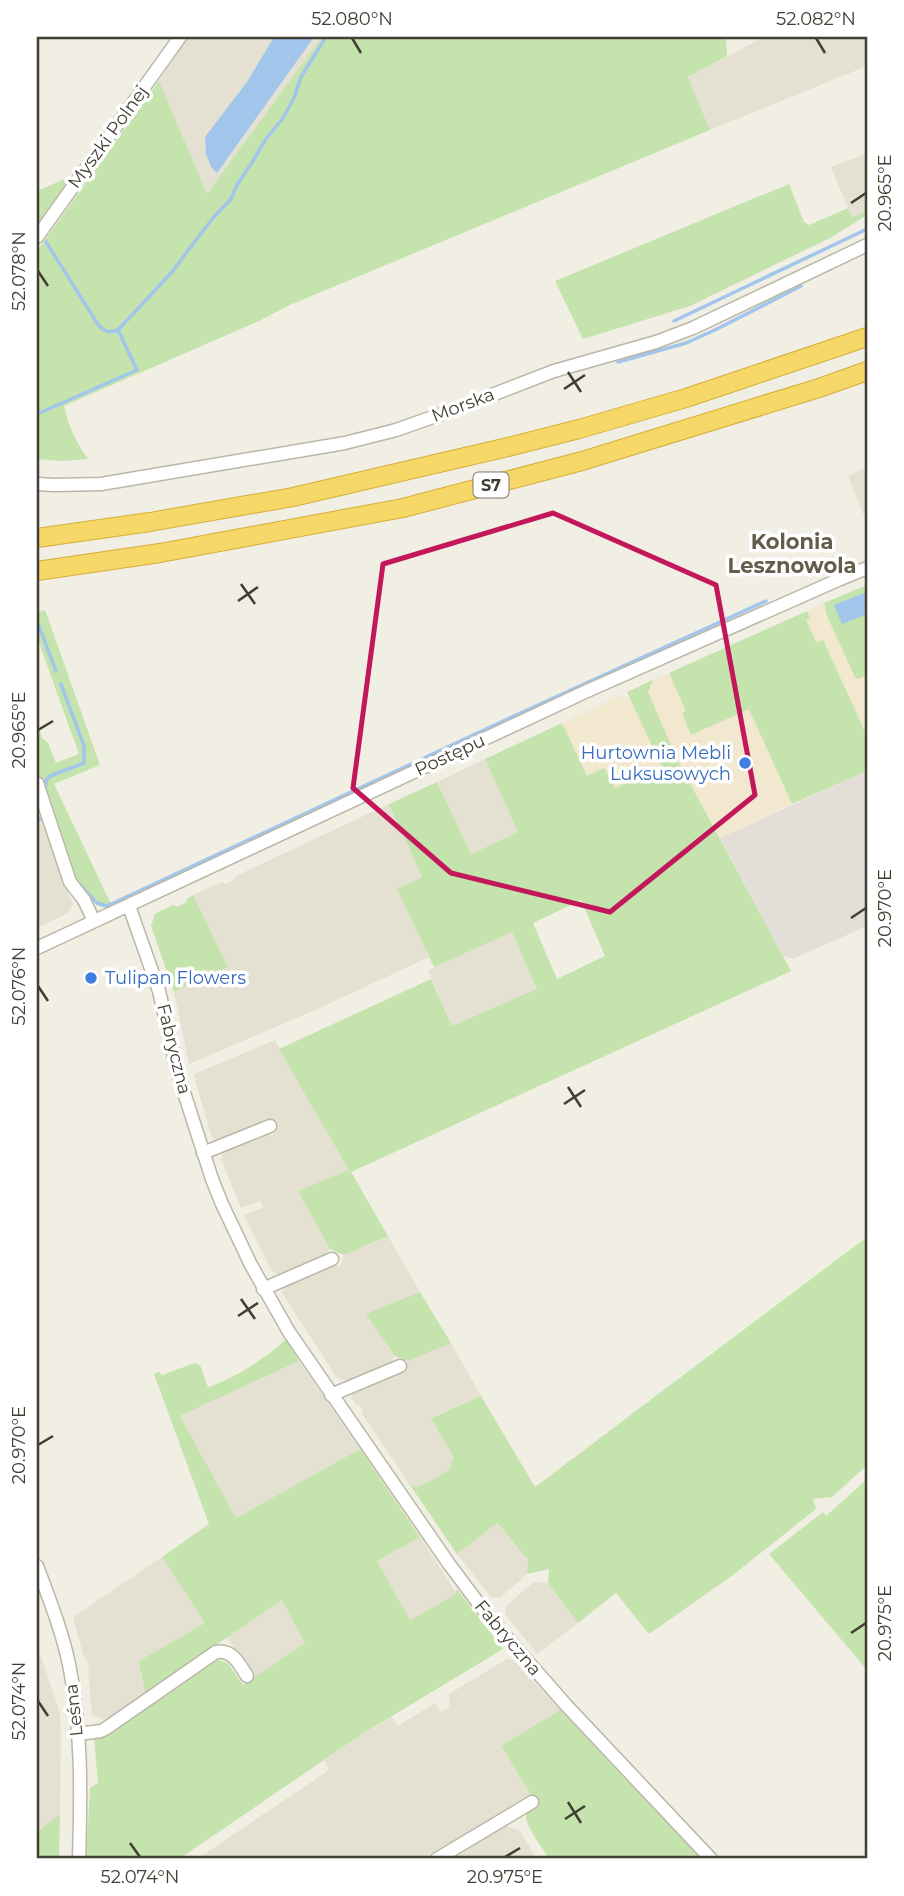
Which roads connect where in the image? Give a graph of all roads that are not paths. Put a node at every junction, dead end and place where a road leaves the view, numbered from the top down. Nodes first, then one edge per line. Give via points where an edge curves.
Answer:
1 (180, 37) edge
2 (37, 237) edge
3 (867, 245) edge
4 (867, 337) edge
5 (867, 371) edge
6 (37, 484) edge
7 (37, 538) edge
8 (867, 568) edge
9 (37, 571) edge
10 (37, 783) edge
11 (129, 906) junction
12 (94, 922) junction
13 (37, 948) edge
14 (270, 1126) dead end
15 (203, 1153) junction
16 (332, 1259) dead end
17 (263, 1289) junction
18 (400, 1366) dead end
19 (331, 1395) junction
20 (37, 1566) edge
21 (42, 1599) edge
22 (247, 1676) dead end
23 (78, 1734) junction
24 (532, 1802) dead end
25 (79, 1859) edge
26 (437, 1859) edge
27 (711, 1859) edge

1 - 2 street, Myszki Polnej
3 - 6 street, Morska via 693,328 554,371 396,430 298,452 100,484
4 - 7 highway, S7 via 686,398 508,447 284,498
5 - 9 highway, S7 via 582,461 403,508
8 - 11 street, Postępu via 598,686
10 - 12 street via 70,882
11 - 12 street, Postępu
11 - 15 street, Fabryczna via 159,991
12 - 13 street, Postępu
14 - 15 street
15 - 17 street, Fabryczna
16 - 17 street
17 - 19 street, Fabryczna
18 - 19 street
19 - 27 street, Fabryczna via 488,1616
20 - 21 street, Leśna
21 - 23 street, Leśna via 68,1662
22 - 23 street via 230,1653 216,1652 105,1729
23 - 25 street, Leśna
24 - 26 street

